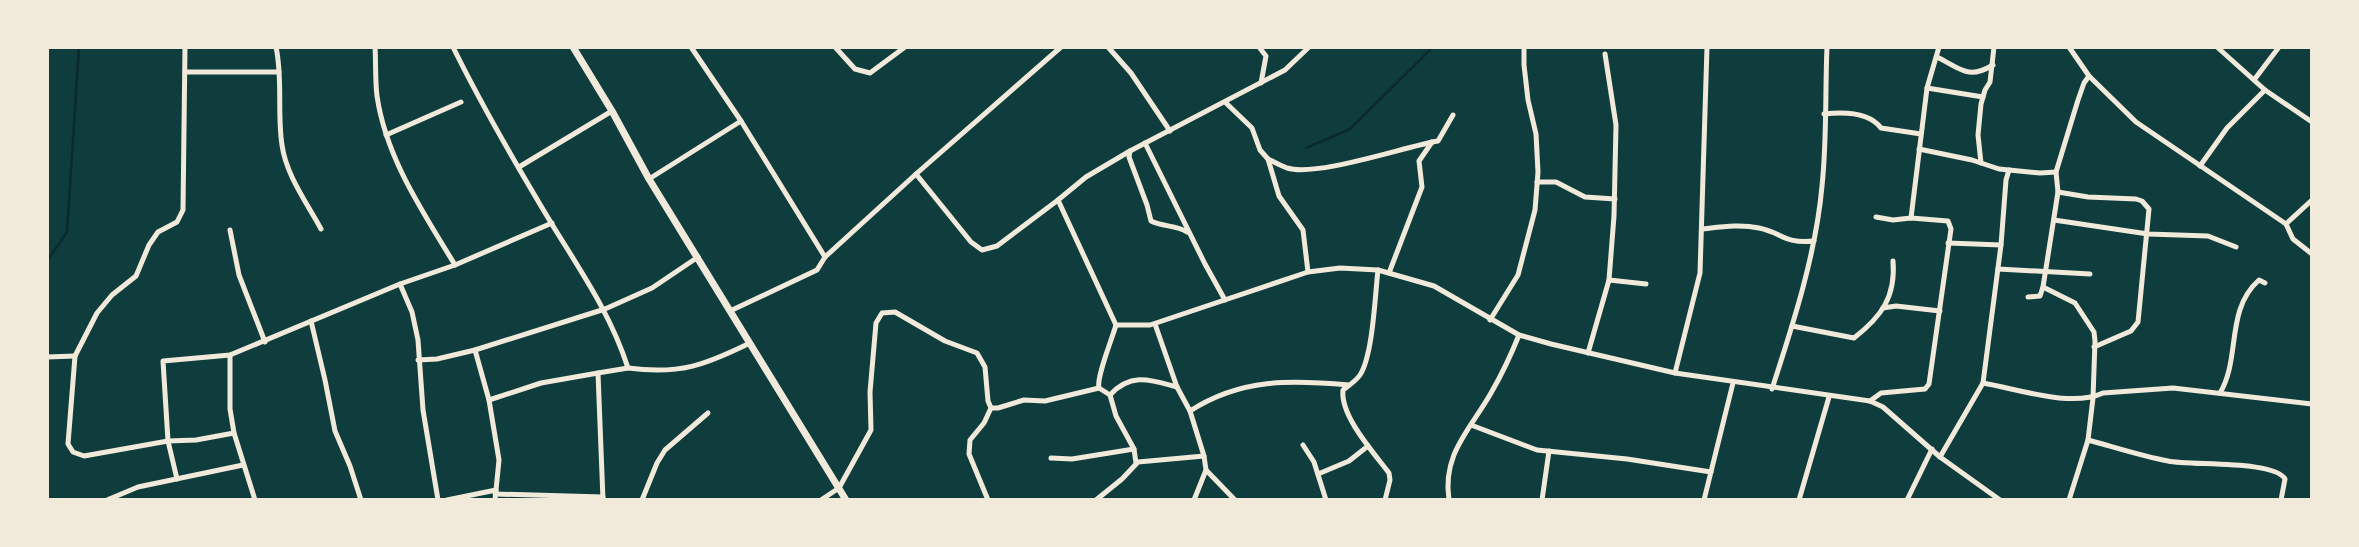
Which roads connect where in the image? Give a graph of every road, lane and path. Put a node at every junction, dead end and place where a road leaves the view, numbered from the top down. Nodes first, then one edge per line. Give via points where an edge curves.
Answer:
1 (185, 47) edge
2 (276, 47) edge
3 (375, 47) edge
4 (453, 47) edge
5 (573, 47) edge
6 (691, 47) edge
7 (835, 47) edge
8 (905, 47) edge
9 (1061, 47) edge
10 (1108, 47) edge
11 (1259, 47) edge
12 (1309, 47) edge
13 (1524, 47) edge
14 (1707, 47) edge
15 (1827, 47) edge
16 (1939, 47) edge
17 (1994, 47) edge
18 (2070, 47) edge
19 (2217, 47) edge
20 (2279, 47) edge
21 (1605, 54) dead end
22 (1937, 57) junction
23 (1993, 65) junction
24 (185, 72) junction
25 (279, 72) junction
26 (2089, 76) junction
27 (2255, 80) junction
28 (1261, 83) junction
29 (1927, 88) junction
30 (2264, 90) junction
31 (1983, 97) junction
32 (461, 103) dead end
33 (1225, 103) junction
34 (612, 111) junction
35 (1824, 114) junction
36 (1454, 115) dead end
37 (741, 121) junction
38 (2312, 122) edge
39 (1170, 131) junction
40 (1921, 134) junction
41 (386, 135) junction
42 (1432, 142) junction
43 (1145, 143) junction
44 (1919, 149) junction
45 (1130, 151) junction
46 (1268, 159) junction
47 (1981, 163) junction
48 (2200, 166) junction
49 (519, 167) junction
50 (2009, 170) junction
51 (2056, 172) junction
52 (916, 174) junction
53 (649, 178) junction
54 (1537, 182) junction
55 (2058, 192) junction
56 (1615, 199) junction
57 (1058, 200) junction
58 (2312, 200) edge
59 (1875, 217) dead end
60 (1911, 218) junction
61 (2054, 220) junction
62 (552, 223) junction
63 (2286, 224) junction
64 (321, 229) dead end
65 (1702, 229) junction
66 (230, 230) dead end
67 (1190, 233) junction
68 (2148, 234) junction
69 (1814, 241) junction
70 (1948, 243) junction
71 (2001, 245) junction
72 (2236, 247) dead end
73 (2312, 254) edge
74 (698, 257) junction
75 (825, 257) junction
76 (1893, 261) dead end
77 (454, 265) junction
78 (1998, 269) junction
79 (1377, 270) junction
80 (1308, 272) junction
81 (2046, 272) junction
82 (1389, 273) junction
83 (2090, 274) dead end
84 (1609, 280) junction
85 (400, 284) junction
86 (1646, 284) dead end
87 (2265, 284) dead end
88 (2043, 287) junction
89 (2028, 298) dead end
90 (1225, 300) junction
91 (1883, 308) junction
92 (605, 309) junction
93 (730, 311) junction
94 (1940, 311) junction
95 (1490, 320) junction
96 (311, 321) junction
97 (1155, 324) junction
98 (1116, 325) junction
99 (1792, 326) junction
100 (1519, 335) junction
101 (265, 342) junction
102 (750, 343) junction
103 (2094, 347) junction
104 (475, 350) junction
105 (1588, 353) junction
106 (230, 355) junction
107 (75, 356) junction
108 (47, 357) edge
109 (418, 360) junction
110 (628, 368) junction
111 (598, 373) junction
112 (1675, 373) junction
113 (1733, 383) junction
114 (1983, 383) junction
115 (1349, 385) junction
116 (1177, 387) junction
117 (1099, 388) junction
118 (1772, 388) junction
119 (2220, 393) junction
120 (1110, 395) junction
121 (1829, 397) junction
122 (2094, 398) junction
123 (489, 400) junction
124 (1870, 401) junction
125 (2312, 404) edge
126 (991, 408) junction
127 (1190, 411) junction
128 (708, 413) dead end
129 (1471, 425) junction
130 (234, 433) junction
131 (2088, 440) junction
132 (168, 441) junction
133 (1303, 445) dead end
134 (1368, 446) junction
135 (1134, 449) junction
136 (1932, 449) junction
137 (1549, 451) junction
138 (1204, 456) junction
139 (1940, 457) junction
140 (1051, 458) dead end
141 (1136, 463) junction
142 (243, 465) junction
143 (1206, 470) junction
144 (1711, 472) junction
145 (1318, 474) junction
146 (177, 479) junction
147 (839, 488) junction
148 (495, 494) edge
149 (603, 498) edge
150 (107, 500) edge
151 (255, 500) edge
152 (360, 500) edge
153 (438, 500) edge
154 (447, 500) edge
155 (642, 500) edge
156 (821, 500) edge
157 (846, 500) edge
158 (988, 500) edge
159 (1096, 500) edge
160 (1194, 500) edge
161 (1235, 500) edge
162 (1326, 500) edge
163 (1385, 500) edge
164 (1449, 500) edge
165 (1542, 500) edge
166 (1704, 500) edge
167 (1799, 500) edge
168 (1907, 500) edge
169 (2000, 500) edge
170 (2069, 500) edge
171 (2281, 500) edge

1 - 24 street
2 - 25 street
3 - 41 street via 377,95
4 - 49 street
5 - 34 main road
6 - 37 street
7 - 8 street via 855,69 870,73
9 - 52 street
10 - 39 street
11 - 28 street via 1266,56
12 - 28 street via 1285,70
13 - 54 street via 1536,134
14 - 65 street
15 - 35 street
16 - 22 street
17 - 23 street
18 - 26 street
19 - 27 street
20 - 27 street
21 - 56 street via 1616,125
22 - 23 street via 1973,74
22 - 29 street
23 - 31 street
24 - 25 street
24 - 107 street via 183,210 177,222 158,232 136,276 97,313
25 - 64 street via 286,165
26 - 48 street via 2136,122
26 - 51 street
27 - 30 street
28 - 33 street
29 - 31 street
29 - 40 street
30 - 38 street
30 - 48 street via 2227,128
31 - 47 street via 1978,135
32 - 41 street
33 - 39 street
33 - 46 street via 1252,128
34 - 49 street
34 - 53 main road
35 - 40 street via 1867,117 1881,128
35 - 69 street via 1822,186
36 - 42 street via 1438,141
37 - 53 street
37 - 75 street
39 - 43 street
40 - 44 street
41 - 77 street via 408,186
42 - 46 street via 1308,169 1289,169
42 - 82 street via 1419,160 1422,187
43 - 45 street
43 - 67 street
44 - 47 street
44 - 60 street
45 - 57 street
45 - 67 street via 1151,221
46 - 80 street via 1279,196 1303,230
47 - 50 street
48 - 63 street
49 - 62 street
50 - 51 street
50 - 71 street
51 - 55 street
52 - 57 street via 982,250 997,246
52 - 75 street
53 - 74 main road
54 - 56 street via 1556,182 1585,197
54 - 95 street via 1535,210 1518,275
55 - 61 street
55 - 68 street via 2142,201 2149,209
56 - 84 street
57 - 98 street
58 - 63 street
59 - 60 street
60 - 70 street via 1948,221
61 - 68 street
61 - 81 street
62 - 77 street
62 - 92 street
63 - 73 street via 2293,239
65 - 69 street via 1737,225 1761,228 1793,242
65 - 112 street via 1700,273
66 - 101 street via 239,275
67 - 90 street
68 - 72 street via 2208,236
68 - 103 street via 2138,322 2131,331
69 - 99 street
70 - 71 street
70 - 94 street
71 - 78 street
74 - 92 street via 652,288
74 - 93 main road
75 - 93 street via 817,270
76 - 91 street via 1891,292
77 - 85 street
78 - 81 street
78 - 114 street
79 - 80 street
79 - 82 street
79 - 115 street via 1372,333 1360,377
80 - 90 street
81 - 83 street
81 - 88 street
82 - 95 street via 1434,286
84 - 86 street
84 - 105 street
85 - 96 street
85 - 109 street via 412,312
87 - 119 street via 2259,280 2245,293
88 - 89 street via 2039,296
88 - 103 street via 2075,303 2094,332
90 - 97 street
91 - 94 street
91 - 99 street via 1854,338
92 - 104 street
92 - 110 street
93 - 102 main road
94 - 124 street via 1925,389 1881,393
95 - 100 street
96 - 101 street
96 - 152 street via 335,431
97 - 98 street
97 - 116 street
98 - 117 street via 1097,379
99 - 118 street
100 - 105 street
100 - 129 street
101 - 106 street
102 - 110 street via 691,367 656,372
102 - 147 main road
103 - 122 street
104 - 109 street
104 - 123 street
105 - 112 street
106 - 130 street
106 - 132 street via 163,361
107 - 108 street
107 - 132 street via 68,444 73,452 103,454
109 - 153 street
110 - 111 street
111 - 123 street via 541,383
111 - 149 street
112 - 113 street
113 - 118 street
113 - 144 street
114 - 122 street via 2075,400
114 - 139 street
115 - 127 street via 1257,383
115 - 134 street via 1343,390 1345,407
116 - 120 street via 1147,378 1124,383
116 - 127 street
117 - 120 street
117 - 126 street
118 - 121 street
119 - 122 street via 2173,388 2103,393
119 - 125 street
120 - 135 street
121 - 124 street
121 - 167 street
122 - 131 street
123 - 148 street via 499,460
124 - 136 street
126 - 147 street via 985,367 977,353 945,341 895,312 882,313 876,323 871,430
126 - 158 street via 970,440 970,454
127 - 138 street
128 - 155 street via 665,450
129 - 137 street via 1516,444
129 - 164 street via 1451,461 1446,484
130 - 132 street
130 - 142 street
131 - 170 street
131 - 171 street via 2170,462 2274,470 2285,478
132 - 146 street
133 - 145 street
134 - 145 street via 1349,461
134 - 163 street via 1389,473
135 - 140 street
135 - 141 street
136 - 139 street
136 - 168 street
137 - 144 street
137 - 165 street
138 - 141 street
138 - 143 street
139 - 169 street
141 - 159 street
142 - 146 street
142 - 151 street
143 - 160 street
143 - 161 street
144 - 166 street
145 - 162 street
146 - 150 street via 138,487
147 - 156 street
147 - 157 main road
148 - 149 street
148 - 154 street

